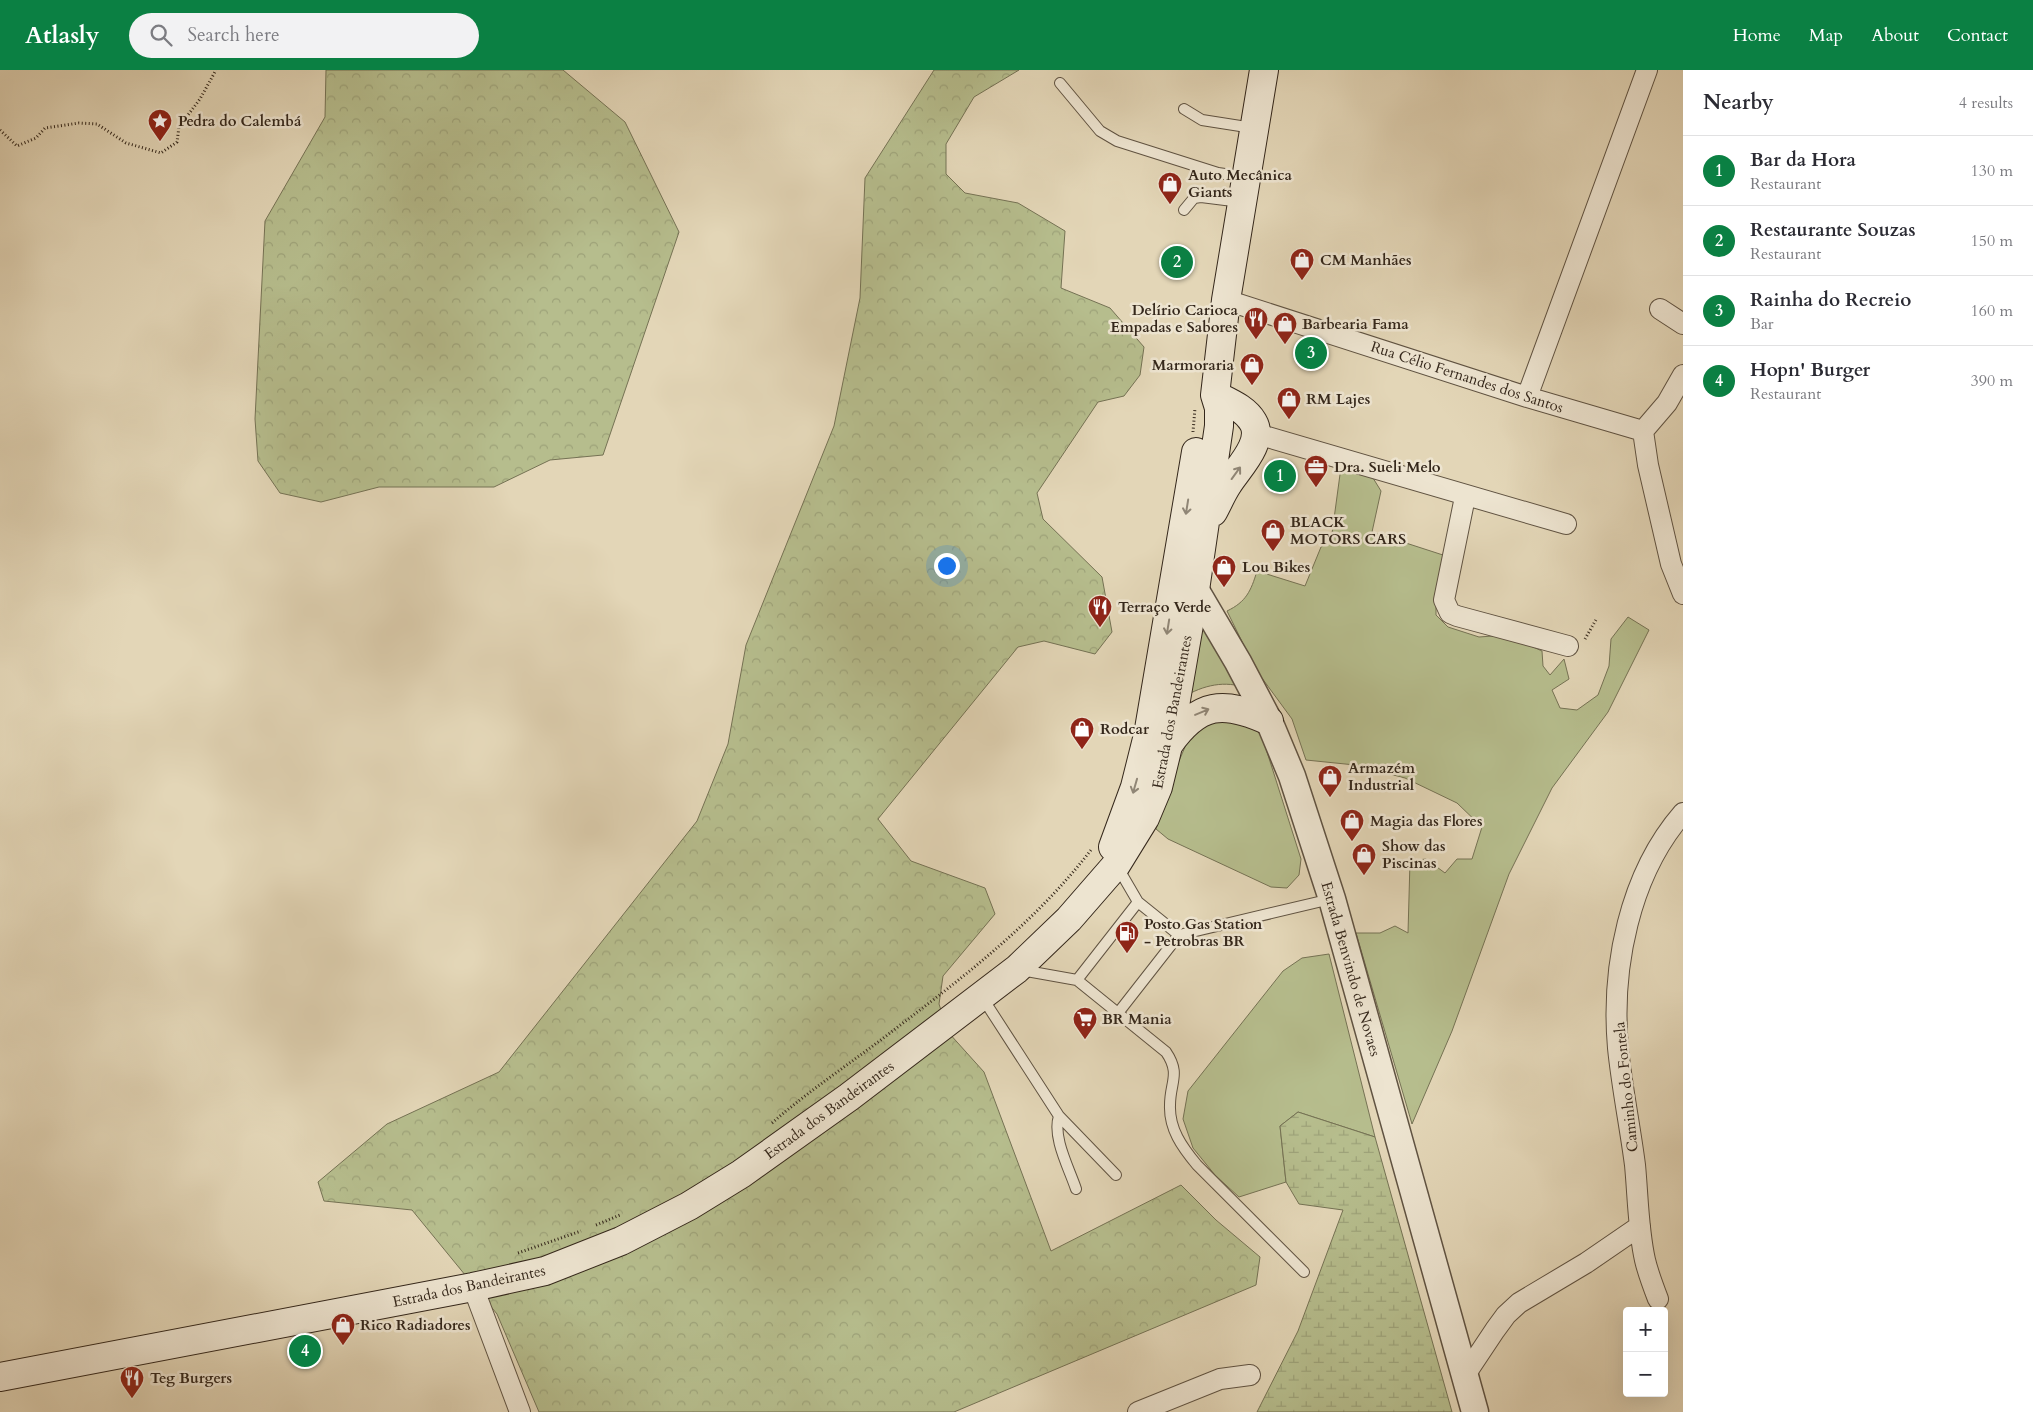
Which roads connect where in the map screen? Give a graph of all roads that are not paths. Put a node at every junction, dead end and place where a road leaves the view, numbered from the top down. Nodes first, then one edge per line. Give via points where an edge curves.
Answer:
1 (1264, 70) edge
2 (1647, 70) edge
3 (1060, 83) dead end
4 (1184, 109) dead end
5 (1254, 128) junction
6 (1244, 190) junction
7 (1184, 210) dead end
8 (1226, 300) junction
9 (1660, 309) dead end
10 (1683, 324) edge
11 (1683, 375) edge
12 (1205, 397) junction
13 (1527, 397) junction
14 (1643, 431) junction
15 (1256, 434) junction
16 (1465, 497) junction
17 (1566, 524) dead end
18 (1193, 538) junction
19 (1195, 590) junction
20 (1683, 594) edge
21 (1568, 646) road end
22 (1269, 721) junction
23 (1168, 746) junction
24 (1683, 812) edge
25 (1116, 865) junction
26 (1092, 891) junction
27 (1332, 899) junction
28 (1138, 902) junction
29 (1179, 935) junction
30 (1017, 969) junction
31 (1076, 980) junction
32 (981, 997) junction
33 (1118, 1013) junction
34 (1059, 1116) junction
35 (1116, 1175) dead end
36 (1076, 1189) dead end
37 (1640, 1226) junction
38 (1304, 1272) dead end
39 (473, 1287) junction
40 (1658, 1299) dead end
41 (1250, 1375) dead end
42 (1465, 1375) junction
43 (0, 1378) edge
44 (520, 1412) edge
45 (1138, 1412) edge
46 (1475, 1412) edge

1 - 5 main road, Estrada dos Bandeirantes
2 - 13 street
3 - 6 lane via 1100,131 1117,141 1218,173
4 - 5 lane via 1202,120
5 - 6 main road, Estrada dos Bandeirantes
6 - 7 lane via 1194,198
6 - 8 main road, Estrada dos Bandeirantes
8 - 12 main road, Estrada dos Bandeirantes
8 - 13 street, Rua Célio Fernandes dos Santos
9 - 10 street
11 - 14 street via 1667,403
12 - 15 main road via 1247,414 1254,423
12 - 18 main road, Estrada dos Bandeirantes via 1219,408 1219,426
13 - 14 street, Rua Célio Fernandes dos Santos
14 - 20 street via 1671,564
15 - 16 street
18 -> 15 main road via 1248,455
16 - 17 street
16 - 21 street via 1444,600 1446,606 1457,616
18 - 19 main road, Estrada dos Bandeirantes
18 -> 26 main road, Estrada dos Bandeirantes via 1135,786 1121,829
19 - 22 street, Estrada Benvindo de Novaes
19 - 23 main road, Estrada dos Bandeirantes
23 -> 22 main road via 1182,726 1194,716 1222,706 1234,707
22 - 27 street, Estrada Benvindo de Novaes via 1292,776
23 - 25 main road, Estrada dos Bandeirantes via 1158,787 1145,818
24 - 37 street, Caminho do Fontela via 1663,839 1642,883 1622,944 1617,1004 1618,1048 1635,1165
25 - 26 main road, Estrada dos Bandeirantes
25 - 28 lane
26 - 30 main road, Estrada dos Bandeirantes via 1063,925
27 - 29 lane
27 - 42 street, Estrada Benvindo de Novaes
28 - 29 lane
28 - 31 lane
29 - 33 lane
30 - 31 lane
30 - 32 main road, Estrada dos Bandeirantes
31 - 33 lane
32 - 34 lane
32 - 39 main road, Estrada dos Bandeirantes via 849,1098 741,1174 689,1206 621,1241 545,1271
33 - 38 lane via 1166,1052 1174,1064 1171,1120 1182,1148
34 - 35 lane
34 - 36 lane via 1056,1124 1058,1135
37 - 40 street, Caminho do Fontela via 1645,1260
37 - 42 street via 1518,1303 1495,1330
39 - 43 main road, Estrada dos Bandeirantes
39 - 44 street
41 - 45 street via 1220,1379
42 - 46 street, Estrada Benvindo de Novaes

